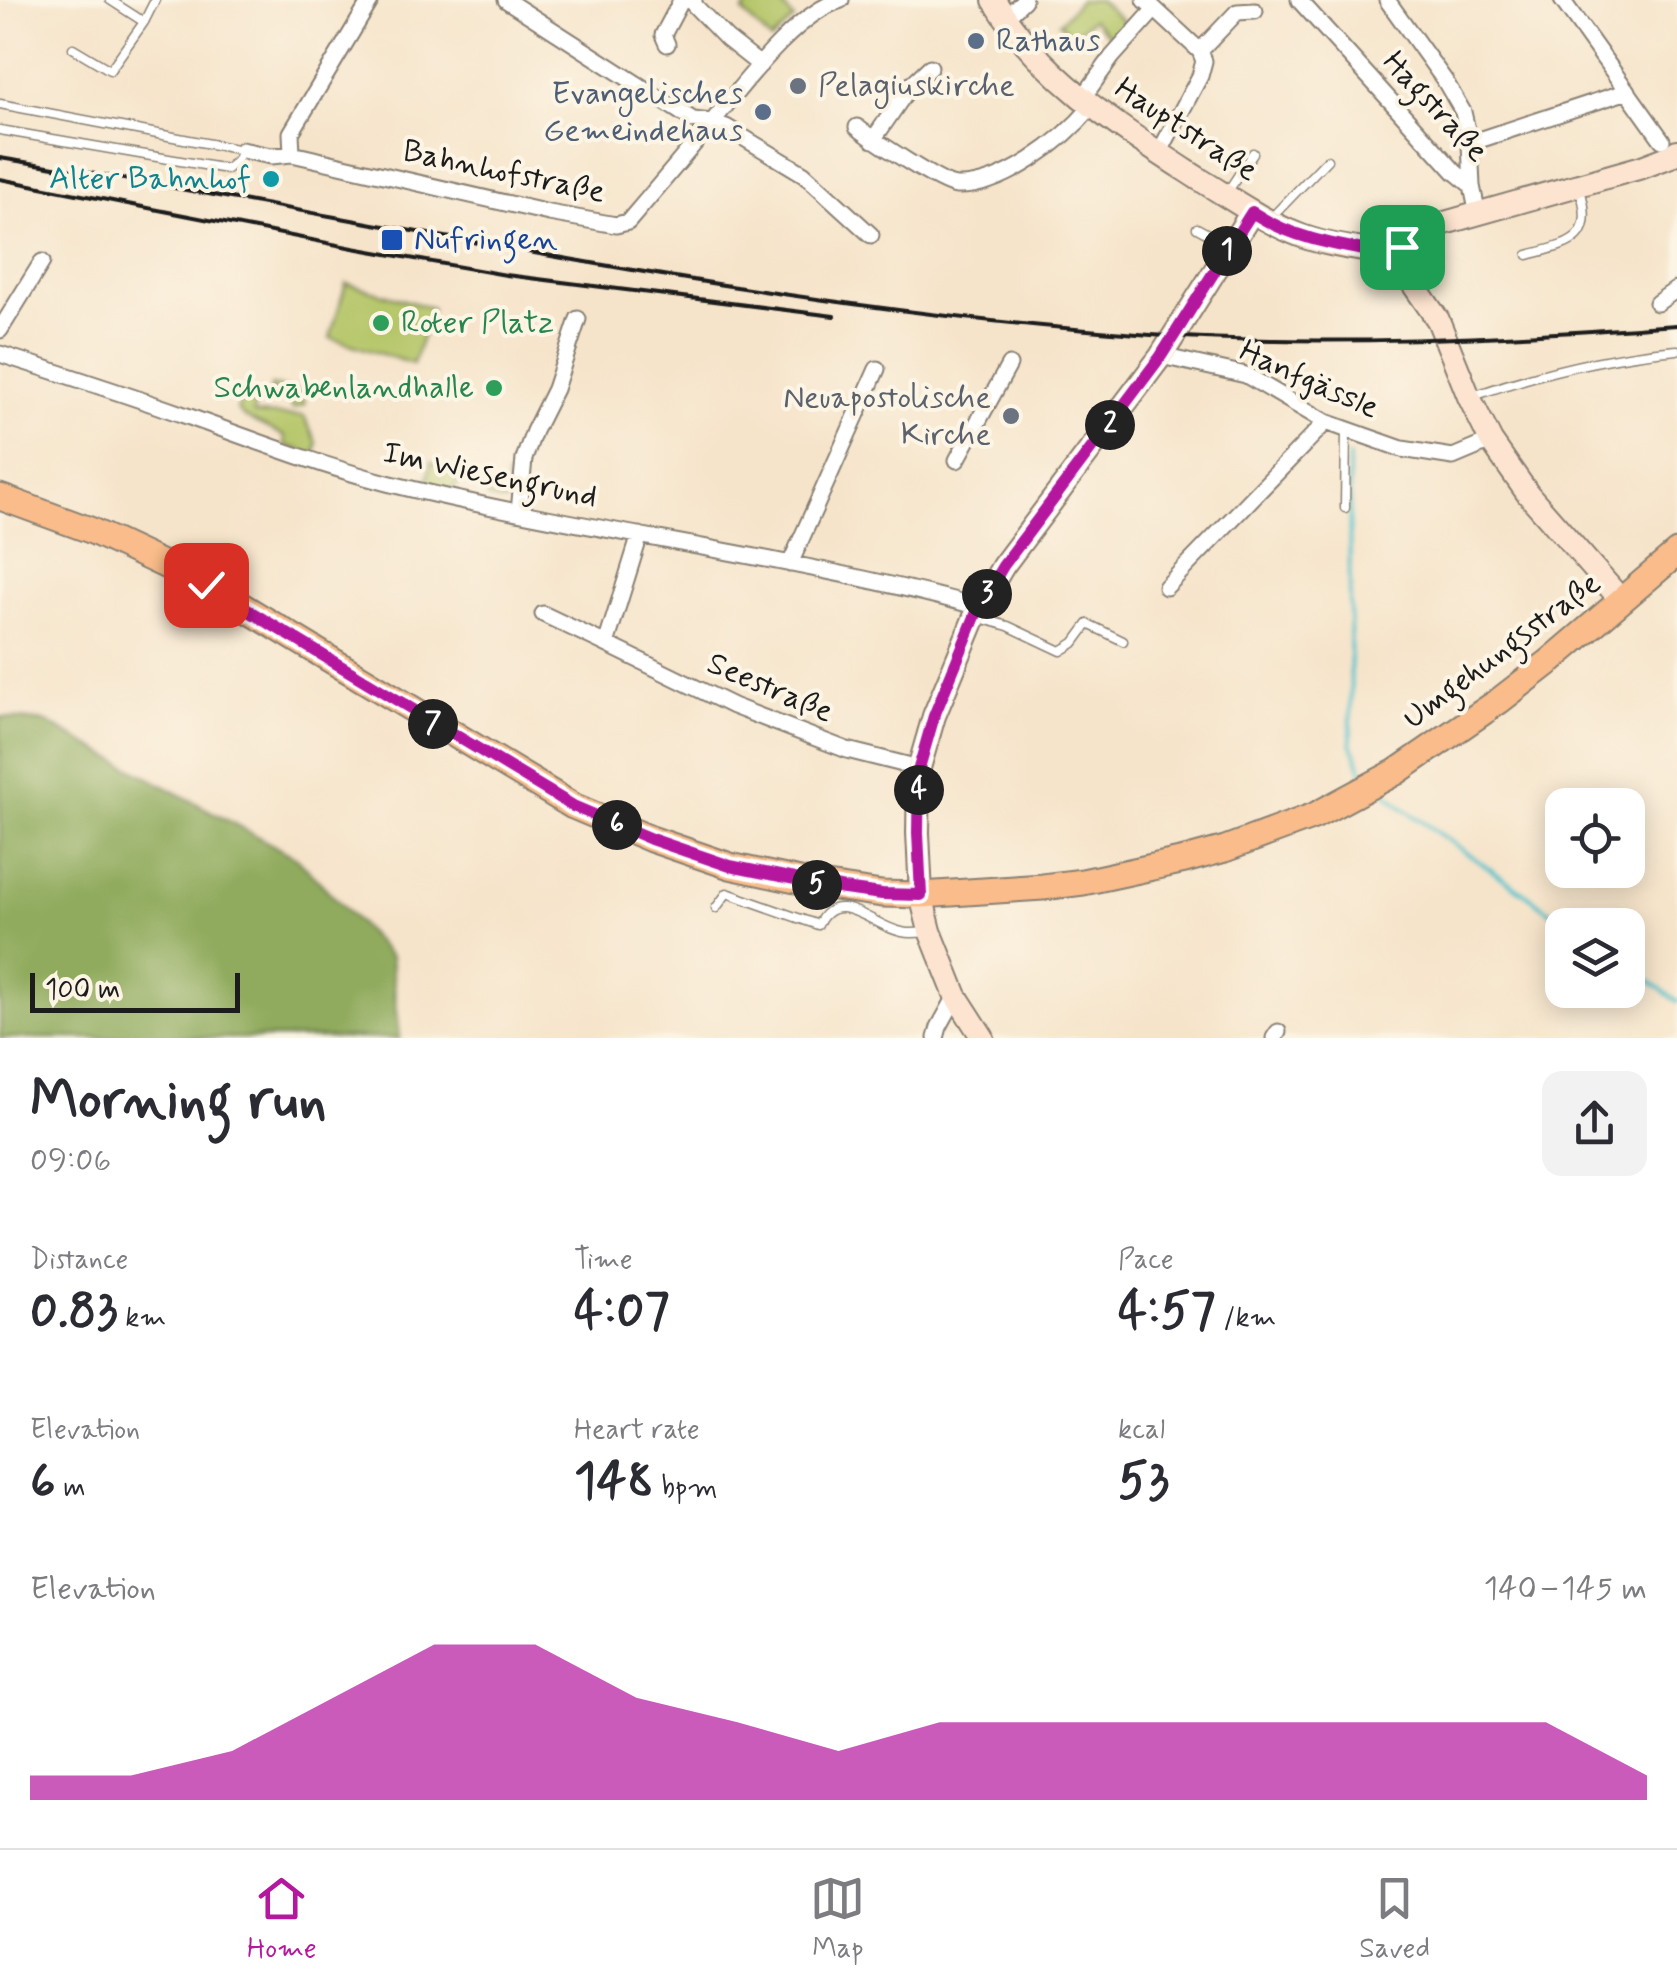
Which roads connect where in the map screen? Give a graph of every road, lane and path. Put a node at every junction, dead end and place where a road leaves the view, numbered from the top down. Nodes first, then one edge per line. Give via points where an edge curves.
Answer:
1 (110, 0) edge
2 (155, 0) edge
3 (371, 0) edge
4 (506, 0) edge
5 (685, 0) edge
6 (694, 0) edge
7 (1024, 0) edge
8 (1298, 0) edge
9 (1387, 0) edge
10 (1562, 0) edge
11 (830, 2) edge
12 (1150, 5) edge
13 (530, 6) edge
14 (999, 9) edge
15 (1255, 12) dead end
16 (144, 22) junction
17 (667, 44) dead end
18 (73, 48) dead end
19 (1200, 51) junction
20 (760, 65) junction
21 (930, 66) dead end
22 (1628, 91) junction
23 (1087, 103) junction
24 (0, 104) edge
25 (712, 122) junction
26 (857, 127) dead end
27 (0, 130) edge
28 (873, 140) junction
29 (1470, 142) junction
30 (1158, 152) junction
31 (1672, 152) edge
32 (1253, 153) dead end
33 (292, 154) junction
34 (240, 155) junction
35 (1327, 160) dead end
36 (1472, 186) junction
37 (1578, 186) junction
38 (1226, 195) junction
39 (1478, 215) junction
40 (1260, 217) junction
41 (1196, 228) dead end
42 (871, 235) dead end
43 (1230, 246) junction
44 (1394, 255) junction
45 (1528, 255) dead end
46 (42, 262) dead end
47 (1677, 289) edge
48 (1657, 303) dead end
49 (578, 319) dead end
50 (0, 330) edge
51 (1677, 350) edge
52 (0, 354) edge
53 (1161, 356) junction
54 (1008, 365) dead end
55 (876, 369) dead end
56 (1469, 398) junction
57 (1326, 422) junction
58 (1346, 430) junction
59 (1491, 441) junction
60 (957, 460) dead end
61 (0, 497) edge
62 (1345, 508) dead end
63 (519, 512) junction
64 (640, 536) junction
65 (1677, 553) edge
66 (790, 564) junction
67 (1166, 587) dead end
68 (1622, 601) junction
69 (978, 612) junction
70 (543, 614) dead end
71 (1123, 640) dead end
72 (606, 644) junction
73 (919, 768) junction
74 (921, 895) junction
75 (716, 908) dead end
76 (930, 931) junction
77 (956, 996) junction
78 (936, 1038) edge
79 (983, 1038) edge

1 - 16 lane
2 - 16 lane
3 - 33 street via 291,133
4 - 13 street
5 - 17 street via 663,35
6 - 20 street
7 - 14 street
8 - 36 street, Hagstraße
9 - 29 street via 1445,81
10 - 22 street
11 - 20 street, Bahnhofstraße
12 - 19 street
12 - 23 street
13 - 25 street via 693,120
14 - 23 street, Hauptstraße
15 - 19 street via 1237,12
16 - 18 lane via 110,70
19 - 30 street via 1200,76
20 - 25 street, Bahnhofstraße
21 - 28 street
22 - 29 street
22 - 31 street
23 - 28 street via 1058,142 990,183 952,186
23 - 30 street, Hauptstraße
24 - 34 lane, Bahnhofstraße
25 - 33 street, Bahnhofstraße via 628,222 616,224
25 - 42 street via 804,174
26 - 28 street
27 - 34 lane, Bahnhofstraße via 227,170
29 - 36 street
30 - 38 street, Hauptstraße
31 - 37 street
32 - 38 lane
33 - 34 street, Bahnhofstraße
35 - 40 lane
36 - 39 street, Hagstraße
37 - 39 street
37 - 45 lane via 1580,236
38 - 40 street, Hauptstraße
39 - 44 street via 1416,233
40 - 43 street
40 - 44 street, Hauptstraße via 1312,240
41 - 43 lane
43 - 53 street
44 - 56 street via 1438,320
46 - 50 street
47 - 48 street
49 - 63 street via 524,459
51 - 56 lane via 1564,369
52 - 63 street, Im Wiesengrund via 339,469
53 - 57 street, Hanfgässle via 1246,374
53 - 69 street via 1003,566
54 - 60 street
55 - 66 street
56 - 59 street
57 - 58 street, Hanfgässle
57 - 67 street
58 - 59 street, Hanfgässle via 1402,450 1453,456
58 - 62 lane
59 - 68 street
61 - 74 main road, Umgehungsstraße via 90,530 206,585 573,806 730,866 844,889
63 - 64 street, Im Wiesengrund
64 - 66 street, Im Wiesengrund
64 - 72 street
65 - 68 main road, Umgehungsstraße
66 - 69 street, Im Wiesengrund
68 - 74 main road, Umgehungsstraße via 1499,701 1396,772 1314,816 1225,849 1083,882
69 - 71 lane via 1060,651 1088,624
69 - 73 street
70 - 72 street, Seestraße
72 - 73 street, Seestraße via 733,706 847,750
73 - 74 street
74 - 76 street
75 - 76 lane via 727,893 818,926 833,908 899,932
76 - 77 street
77 - 78 street
77 - 79 street

